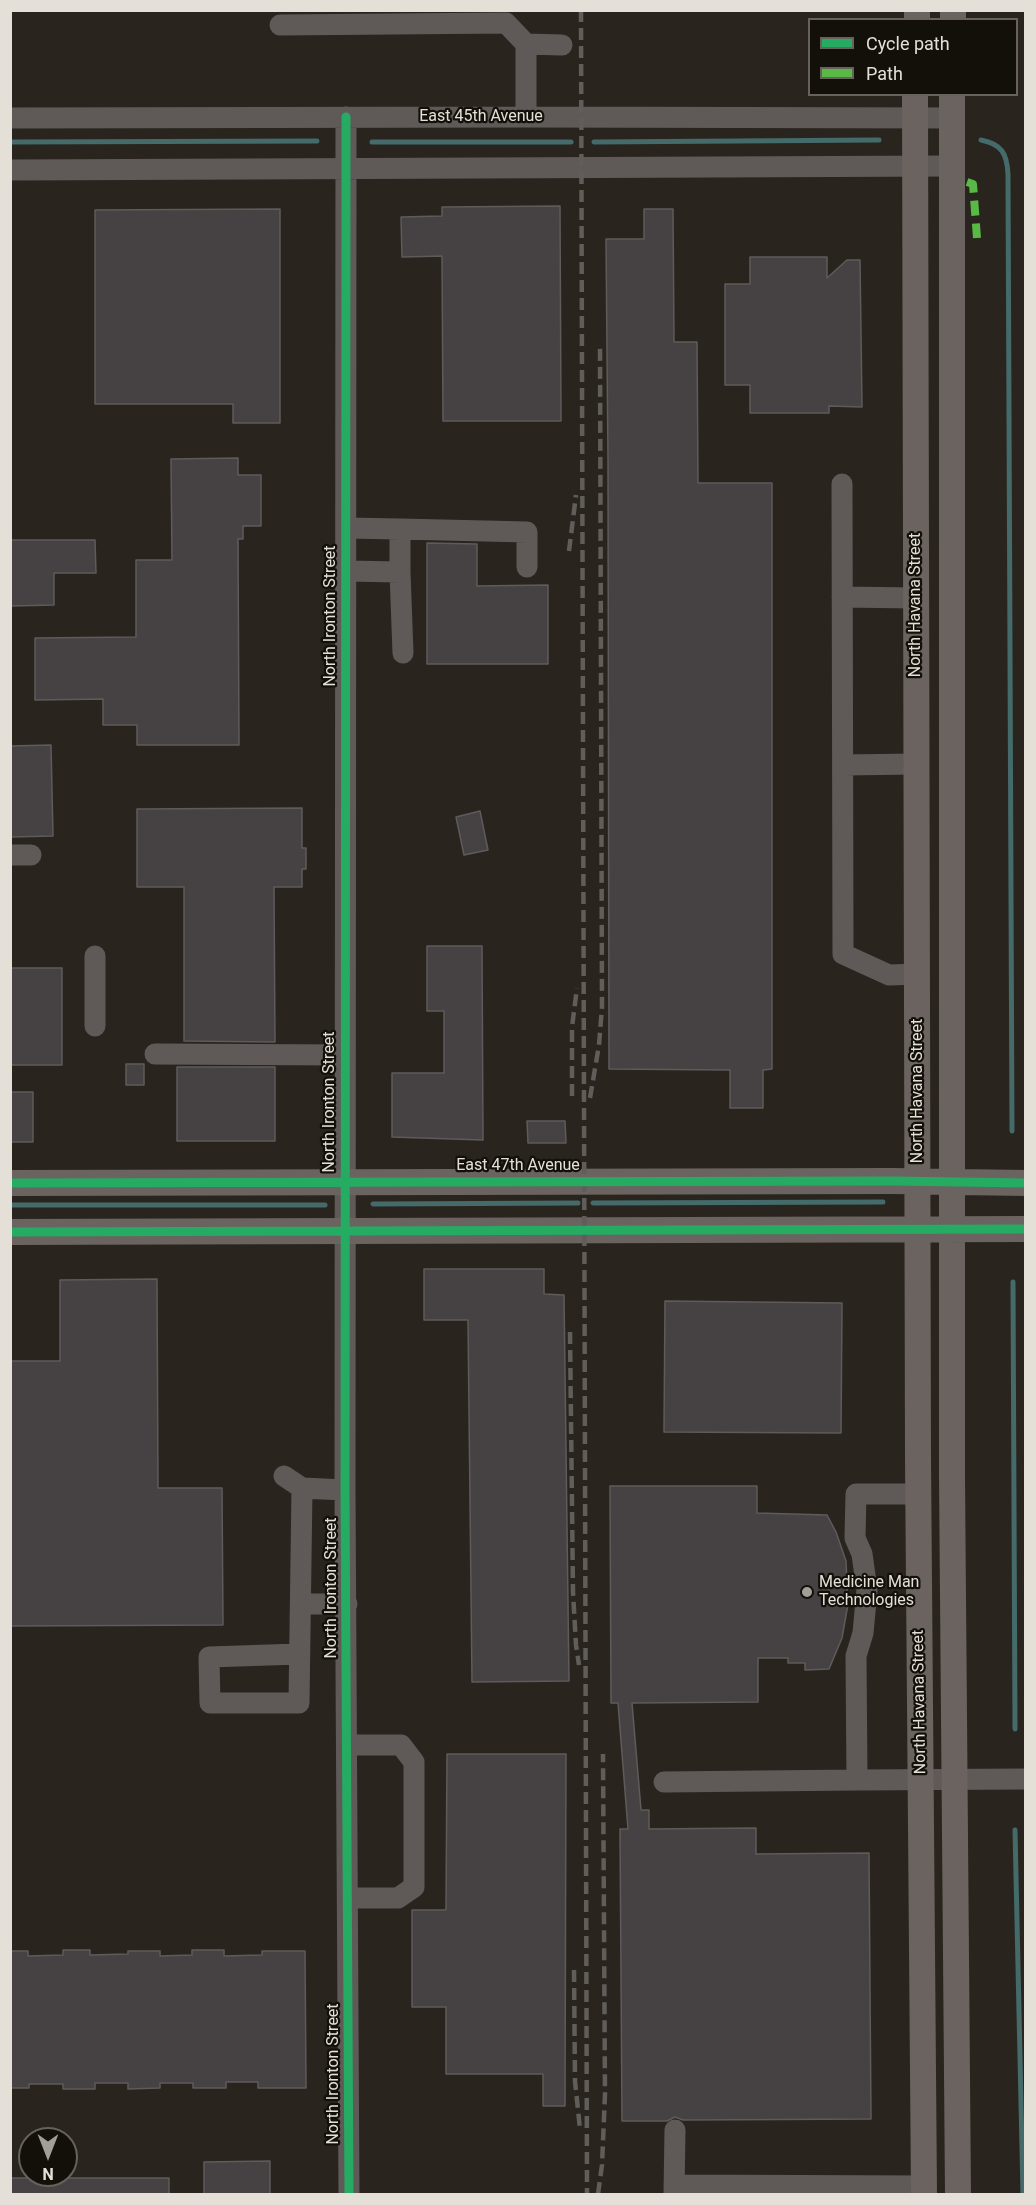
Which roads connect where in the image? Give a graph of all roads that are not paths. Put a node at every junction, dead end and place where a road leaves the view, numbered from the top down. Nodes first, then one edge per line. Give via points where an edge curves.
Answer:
1 (280, 25) dead end
2 (526, 44) junction
3 (562, 45) dead end
4 (915, 106) edge
5 (952, 106) edge
6 (346, 117) junction
7 (526, 117) junction
8 (10, 118) edge
9 (916, 166) junction
10 (951, 166) junction
11 (346, 168) junction
12 (10, 170) edge
13 (842, 484) dead end
14 (346, 528) junction
15 (400, 529) junction
16 (527, 567) dead end
17 (346, 571) junction
18 (400, 572) junction
19 (842, 597) junction
20 (916, 598) junction
21 (403, 653) dead end
22 (917, 764) junction
23 (843, 765) junction
24 (95, 956) dead end
25 (918, 974) junction
26 (95, 1026) dead end
27 (155, 1054) dead end
28 (345, 1055) junction
29 (345, 1181) junction
30 (918, 1181) junction
31 (10, 1183) edge
32 (952, 1183) junction
33 (1026, 1183) edge
34 (918, 1229) junction
35 (953, 1229) junction
36 (1026, 1229) edge
37 (346, 1231) junction
38 (10, 1232) edge
39 (284, 1476) dead end
40 (302, 1488) junction
41 (345, 1490) junction
42 (918, 1494) junction
43 (302, 1604) junction
44 (347, 1604) junction
45 (299, 1654) junction
46 (347, 1745) junction
47 (1026, 1779) edge
48 (857, 1780) junction
49 (921, 1780) junction
50 (955, 1780) junction
51 (664, 1782) dead end
52 (348, 1898) junction
53 (675, 2130) dead end
54 (674, 2190) edge
55 (924, 2190) edge
56 (349, 2194) edge
57 (958, 2194) edge

1 - 2 street via 506,23
2 - 3 street
2 - 7 street
4 - 5 street, East 45th Avenue
4 - 7 street, East 45th Avenue
4 - 9 main road, North Havana Street
5 - 10 main road, North Havana Street
6 - 7 street, East 45th Avenue
6 - 8 street, East 45th Avenue
6 - 11 street, North Ironton Street
9 - 10 street
9 - 11 street
9 - 20 main road, North Havana Street
10 - 32 main road, North Havana Street
11 - 12 street
11 - 14 street, North Ironton Street
13 - 19 street
14 - 15 street
14 - 17 street, North Ironton Street
15 - 16 street via 527,532
15 - 18 street
17 - 18 street
17 - 28 street, North Ironton Street
18 - 21 street
19 - 20 street
19 - 23 street
20 - 22 main road, North Havana Street
22 - 23 street
22 - 25 main road, North Havana Street
23 - 25 street via 843,954 889,975
24 - 26 street
25 - 30 main road, North Havana Street
27 - 28 street
28 - 29 street, North Ironton Street
29 - 30 main road, East 47th Avenue
29 - 31 main road, East 47th Avenue
29 - 37 street, North Ironton Street
30 - 32 main road, East 47th Avenue
30 - 34 main road, North Havana Street
32 - 33 main road, East 47th Avenue
32 - 35 main road, North Havana Street
34 - 35 main road
34 - 37 main road
34 - 42 main road, North Havana Street
35 - 36 main road
35 - 50 main road, North Havana Street
37 - 38 main road
37 - 41 street, North Ironton Street
39 - 40 street
40 - 41 street
40 - 43 street
41 - 44 street, North Ironton Street
42 - 48 street via 856,1494 855,1538 862,1554 867,1590 863,1633 856,1656
42 - 49 main road, North Havana Street
43 - 44 street
43 - 45 street
44 - 46 street, North Ironton Street
45 - 45 street via 209,1657 210,1703 299,1703
46 - 52 street, North Ironton Street
46 - 52 street via 401,1745 414,1762 414,1887 398,1898
47 - 50 street
48 - 49 street
48 - 51 street
49 - 50 street
49 - 55 main road, North Havana Street
50 - 57 main road, North Havana Street
52 - 56 street, North Ironton Street
53 - 54 street
54 - 55 street

